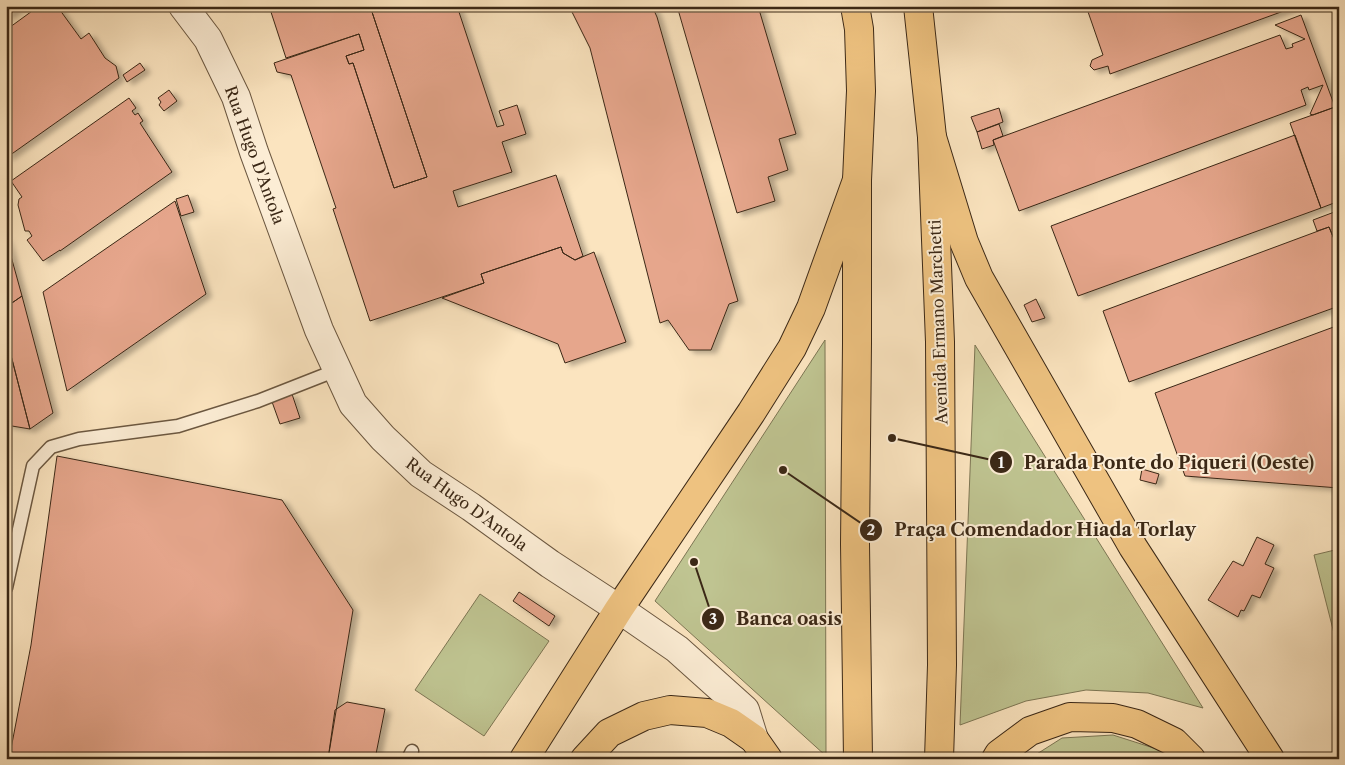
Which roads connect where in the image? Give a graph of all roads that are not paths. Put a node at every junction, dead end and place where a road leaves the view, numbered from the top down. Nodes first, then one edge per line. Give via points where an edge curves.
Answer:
1 (183, 6) edge
2 (854, 6) edge
3 (918, 6) edge
4 (932, 138) junction
5 (857, 180) junction
6 (337, 370) junction
7 (6, 588) edge
8 (619, 609) junction
9 (761, 749) edge
10 (524, 759) edge
11 (585, 759) edge
12 (858, 759) edge
13 (939, 759) edge
14 (996, 759) edge
15 (1192, 759) edge
16 (1270, 759) edge

1 - 6 street, Rua Hugo D'Antola via 208,39 236,96 315,321
2 - 5 main road via 859,29
3 - 4 main road, Avenida Ermano Marchetti
4 - 13 main road, Avenida Ermano Marchetti via 940,388 942,665
4 - 16 main road via 964,242 979,278 1133,547
5 - 8 main road via 811,308 792,348
5 - 12 main road via 855,544
6 - 7 lane via 178,426 79,439 50,447 33,466
6 - 8 street, Rua Hugo D'Antola via 353,404 421,474
8 - 9 street, Rua Hugo D'Antola via 677,649 745,710
8 - 10 main road
9 - 11 main road via 731,723 706,713 670,710 644,716 609,733
14 - 15 main road via 1030,731 1070,718 1113,718 1137,724 1174,742

